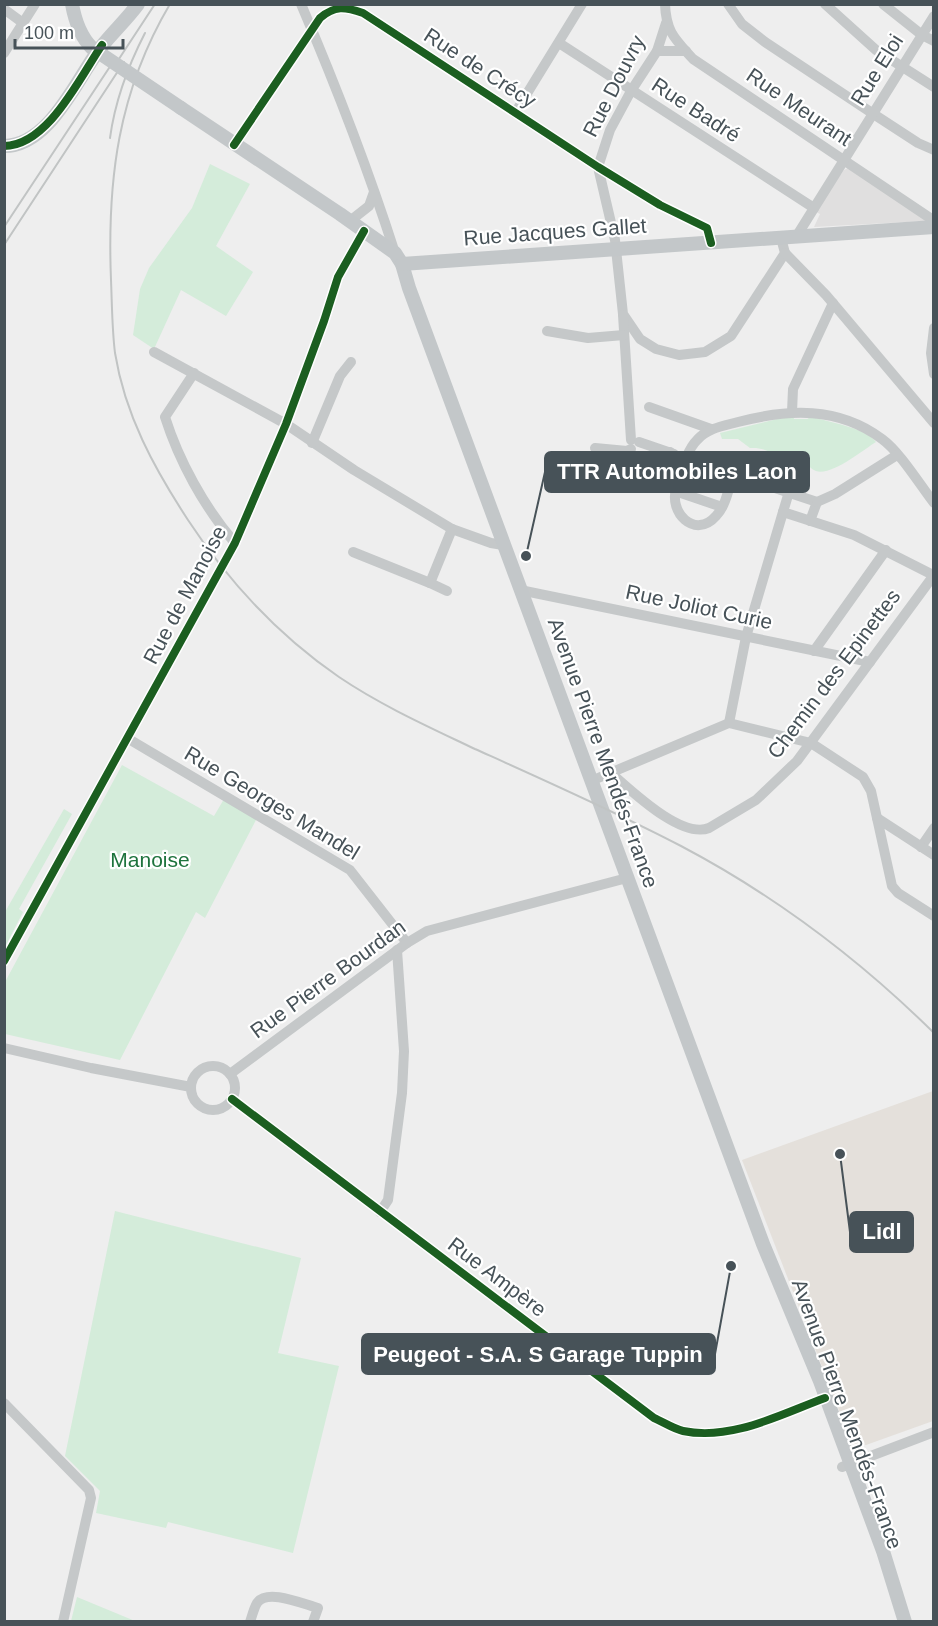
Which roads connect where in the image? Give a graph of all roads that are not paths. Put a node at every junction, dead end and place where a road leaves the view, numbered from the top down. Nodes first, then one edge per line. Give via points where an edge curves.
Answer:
1 (34, 4) edge
2 (72, 4) edge
3 (138, 4) edge
4 (301, 4) edge
5 (582, 4) edge
6 (665, 4) edge
7 (728, 4) edge
8 (825, 4) edge
9 (883, 4) edge
10 (4, 9) edge
11 (366, 9) edge
12 (933, 16) edge
13 (23, 23) junction
14 (666, 23) junction
15 (312, 28) junction
16 (922, 34) junction
17 (933, 41) edge
18 (559, 43) junction
19 (657, 51) junction
20 (686, 51) junction
21 (4, 53) edge
22 (901, 68) junction
23 (933, 87) edge
24 (631, 91) junction
25 (515, 113) junction
26 (872, 114) junction
27 (234, 145) junction
28 (4, 146) edge
29 (933, 150) edge
30 (843, 161) junction
31 (598, 167) junction
32 (374, 192) junction
33 (814, 208) junction
34 (350, 221) junction
35 (933, 226) edge
36 (364, 231) junction
37 (796, 237) junction
38 (781, 238) junction
39 (711, 243) junction
40 (616, 249) junction
41 (785, 253) junction
42 (399, 259) junction
43 (832, 303) junction
44 (623, 314) junction
45 (933, 328) edge
46 (547, 331) dead end
47 (624, 339) junction
48 (640, 339) junction
49 (154, 352) dead end
50 (351, 362) dead end
51 (194, 373) junction
52 (933, 374) edge
53 (649, 407) dead end
54 (792, 411) junction
55 (933, 423) edge
56 (286, 424) junction
57 (711, 429) junction
58 (312, 443) junction
59 (634, 444) junction
60 (595, 448) dead end
61 (678, 455) junction
62 (897, 455) junction
63 (663, 471) dead end
64 (733, 474) junction
65 (675, 491) junction
66 (789, 492) junction
67 (817, 502) junction
68 (933, 503) edge
69 (722, 507) junction
70 (783, 512) junction
71 (810, 521) junction
72 (453, 529) junction
73 (235, 543) junction
74 (503, 545) junction
75 (886, 550) junction
76 (353, 552) dead end
77 (933, 575) edge
78 (429, 583) junction
79 (520, 590) junction
80 (447, 591) dead end
81 (746, 637) junction
82 (814, 651) junction
83 (870, 662) junction
84 (729, 723) junction
85 (127, 738) junction
86 (811, 742) junction
87 (612, 774) junction
88 (591, 781) junction
89 (877, 818) junction
90 (933, 828) edge
91 (921, 847) junction
92 (933, 855) edge
93 (627, 878) junction
94 (933, 916) edge
95 (407, 943) junction
96 (397, 951) junction
97 (4, 961) edge
98 (4, 1047) edge
99 (230, 1074) junction
100 (191, 1087) junction
101 (232, 1099) junction
102 (380, 1212) junction
103 (820, 1397) junction
104 (4, 1403) edge
105 (933, 1432) edge
106 (846, 1465) junction
107 (904, 1620) edge
108 (63, 1622) edge
109 (250, 1622) edge
110 (313, 1622) edge

1 - 13 street
2 - 27 main road, bridge via 77,24 92,48
3 - 28 main road via 102,45 48,125 31,138
4 - 15 street
5 - 18 street
6 - 14 street
7 - 26 street via 741,24 756,36
8 - 22 street via 869,45
9 - 16 street
10 - 13 street
11 - 15 street, Rue de Crécy via 332,9
11 - 25 street, Rue de Crécy
12 - 16 street, Rue Eloi
13 - 21 street
14 - 19 street, Rue Douvry
14 - 20 street, Rue Meurant
15 - 27 street, Rue de Crécy
15 - 32 street
16 - 17 street
16 - 22 street, Rue Eloi
18 - 24 street, Rue Badré
18 - 25 street
19 - 20 street
19 - 24 street, Rue Douvry
20 - 30 street, Rue Meurant
22 - 23 street
22 - 26 street, Rue Eloi
24 - 31 street, Rue Douvry via 610,130
24 - 33 street, Rue Badré
25 - 31 street, Rue de Crécy
26 - 29 street
26 - 30 street, Rue Eloi
27 - 34 main road
30 - 33 street, Rue Eloi
30 - 35 street, Rue Meurant via 933,219
31 - 39 street, Rue de Crécy via 706,228
31 - 40 street
32 - 34 street via 369,206
32 - 42 street
33 - 37 street, Rue Eloi
34 - 36 main road
35 - 37 main road, Rue Jacques Gallet
36 - 42 main road
36 - 56 street, Rue de Manoise via 338,277
37 - 38 main road, Rue Jacques Gallet
38 - 39 main road, Rue Jacques Gallet
38 - 41 street
39 - 40 main road, Rue Jacques Gallet
40 - 42 main road, Rue Jacques Gallet
40 - 44 street
41 - 43 street
41 - 48 street via 731,336 705,352 670,354
42 - 74 main road, Avenue Pierre Mendés-France
43 - 54 street via 793,389
43 - 55 street
44 - 47 street
44 - 48 street
45 - 52 street
46 - 47 street
47 - 48 street
47 - 59 street
49 - 51 street
50 - 58 street via 340,376
51 - 56 street
51 - 73 street via 165,417 190,474 213,515
53 - 57 street
54 - 57 street
54 - 62 street via 816,412 856,424 884,440
56 - 58 street
56 - 73 street, Rue de Manoise
57 - 61 street
58 - 72 street
59 - 60 street via 627,451
59 - 61 street
61 - 63 street
61 - 64 street
61 - 65 street
62 - 67 street
62 - 68 street
64 - 66 street
64 - 69 street
65 - 69 street
65 - 69 street via 675,509 692,524 708,523
66 - 67 street
66 - 70 street
67 - 71 street
70 - 71 street
70 - 81 street
71 - 75 street
72 - 74 street
72 - 78 street
73 - 85 street, Rue de Manoise
74 - 79 main road, Avenue Pierre Mendés-France
75 - 77 street
75 - 82 street
76 - 78 street
77 - 83 street, Chemin des Epinettes
78 - 80 street
79 - 81 street, Rue Joliot Curie
79 - 88 main road, Avenue Pierre Mendés-France
81 - 82 street, Rue Joliot Curie
81 - 84 street
82 - 83 street, Rue Joliot Curie
83 - 86 street, Chemin des Epinettes
84 - 86 street
84 - 87 street
85 - 95 street, Rue Georges Mandel via 350,870
85 - 97 street, Rue de Manoise
86 - 87 street, Chemin des Epinettes via 756,800 701,831 660,814
86 - 89 street via 863,777 871,791
87 - 88 street
88 - 93 main road, Avenue Pierre Mendés-France
89 - 91 street
89 - 94 street via 892,886
90 - 91 street
91 - 92 street
93 - 95 street, Rue Pierre Bourdan via 427,931
93 - 103 main road, Avenue Pierre Mendés-France via 766,1250 778,1293
95 - 96 street, Rue Pierre Bourdan
96 - 99 street, Rue Pierre Bourdan
96 - 102 street via 404,1051 402,1093 388,1200
98 - 100 street
99 - 100 street via 219,1067 206,1068 196,1075
99 - 101 street via 235,1088
100 - 101 street via 194,1099 204,1109 221,1109
101 - 102 street, Rue Ampère
102 - 103 street, Rue Ampère via 654,1418 682,1431 711,1434 746,1427
103 - 106 main road, Avenue Pierre Mendés-France
104 - 108 street via 91,1495
105 - 106 street
106 - 107 main road, Avenue Pierre Mendés-France via 876,1555
109 - 110 street via 257,1602 265,1596 318,1608

